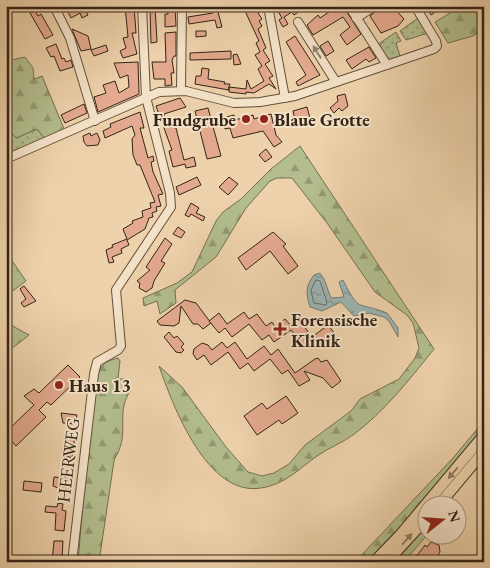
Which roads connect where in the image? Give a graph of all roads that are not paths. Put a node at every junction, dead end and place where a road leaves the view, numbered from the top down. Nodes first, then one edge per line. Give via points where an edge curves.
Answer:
1 (54, 6) edge
2 (142, 6) edge
3 (182, 6) edge
4 (268, 6) edge
5 (349, 6) edge
6 (375, 6) edge
7 (415, 6) edge
8 (356, 18) junction
9 (298, 22) dead end
10 (387, 65) junction
11 (336, 82) junction
12 (182, 90) junction
13 (146, 97) junction
14 (285, 98) junction
15 (95, 121) junction
16 (7, 156) edge
17 (484, 435) edge
18 (484, 451) edge
19 (446, 496) edge
20 (418, 528) edge
21 (72, 562) edge
22 (374, 562) edge
23 (387, 562) edge

1 - 15 street via 70,38
2 - 13 street
3 - 12 street
4 - 14 street
5 - 8 street
6 - 8 street
7 - 10 street via 437,46
8 - 10 street
11 -> 9 street
10 - 11 street
11 - 14 street
12 - 13 street
12 - 14 street via 234,103
13 - 15 street
13 - 21 street, HEERWEG via 171,207 116,290 121,346 98,362 94,374
15 - 16 street
17 -> 22 main road
18 - 19 main road
23 -> 20 main road

